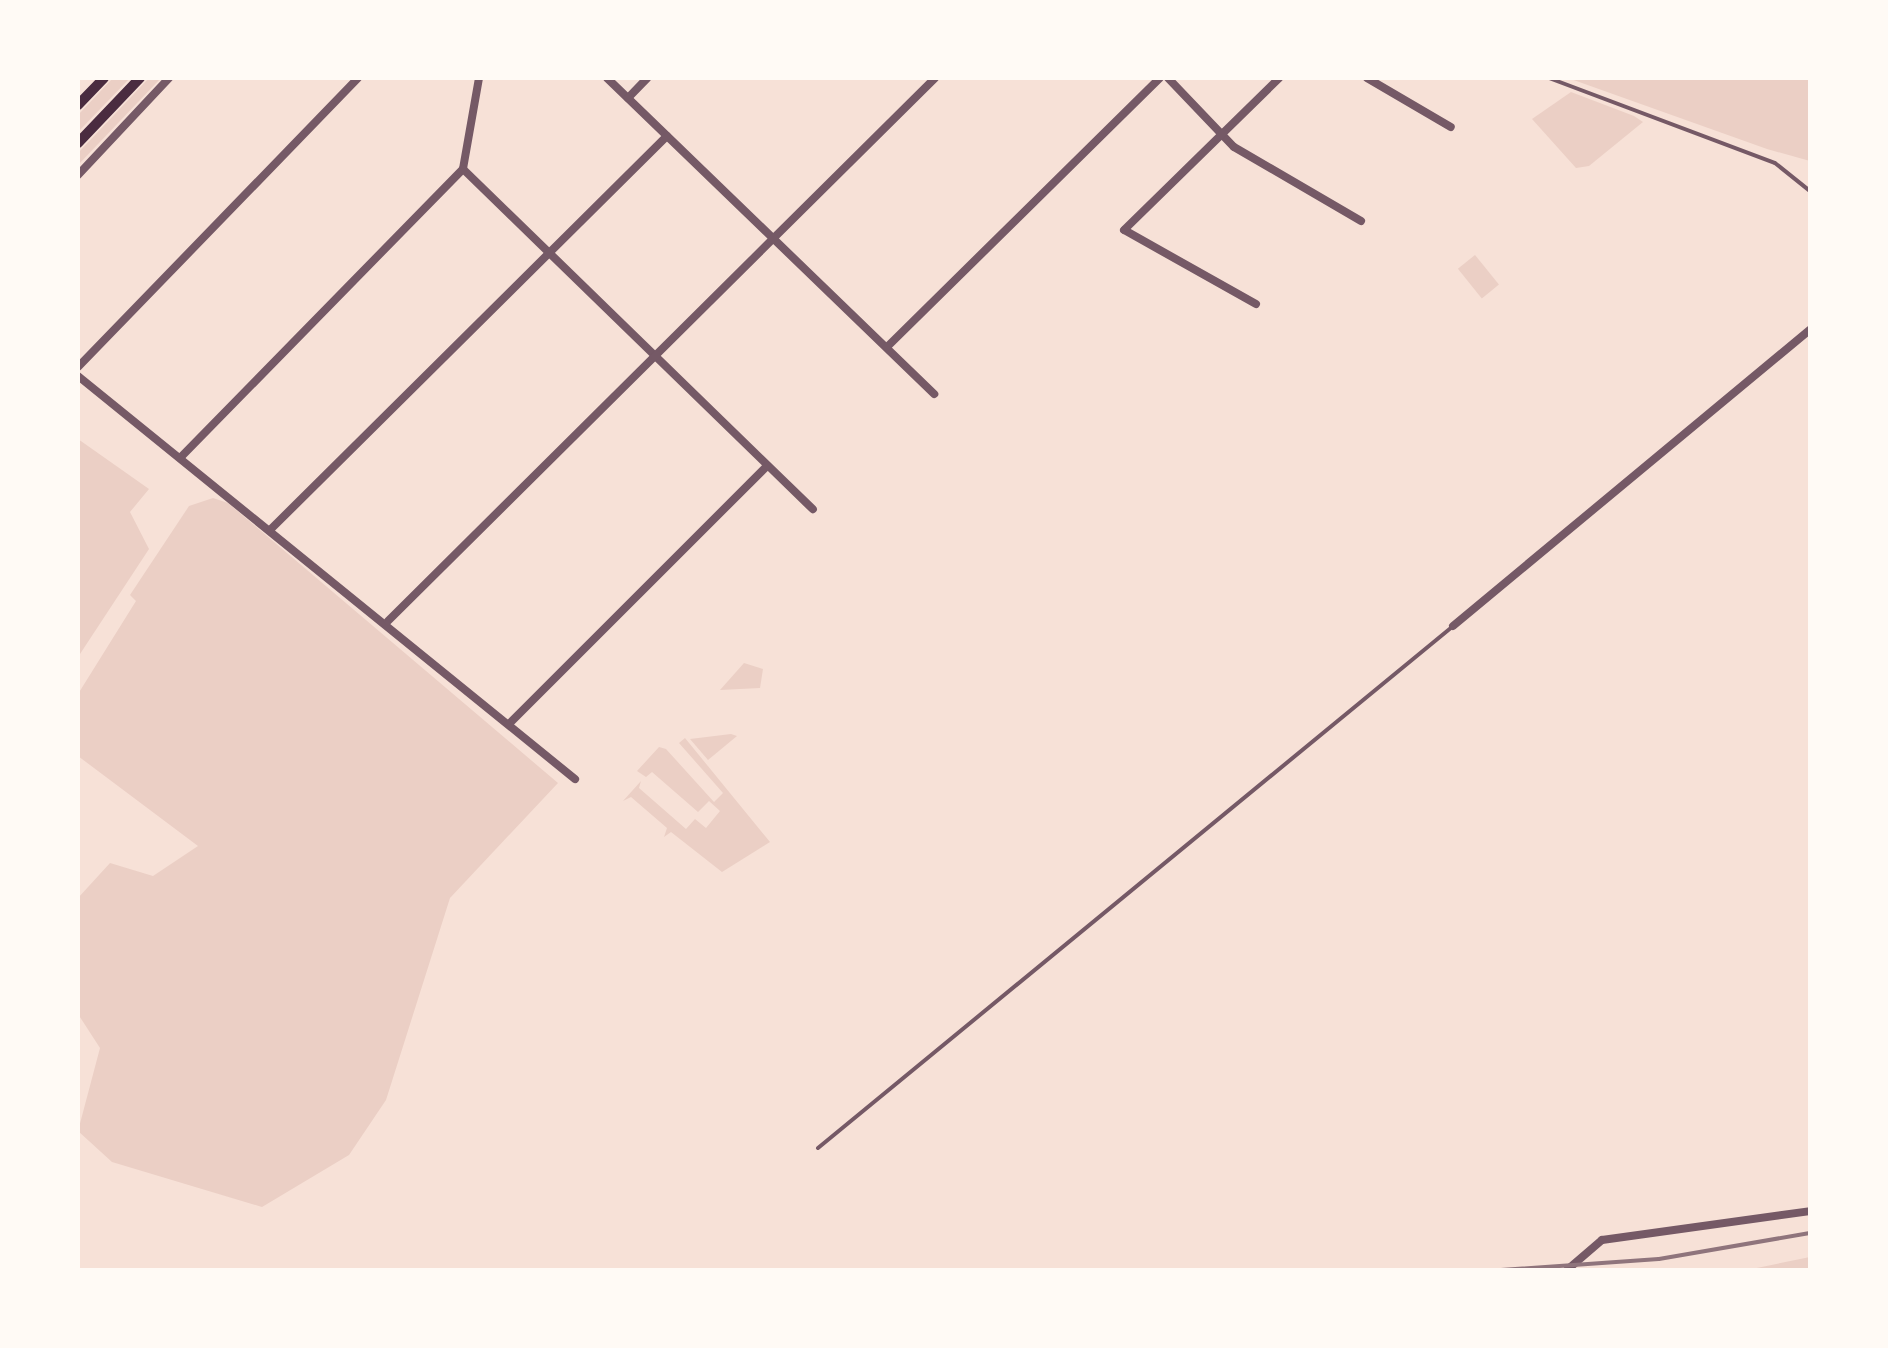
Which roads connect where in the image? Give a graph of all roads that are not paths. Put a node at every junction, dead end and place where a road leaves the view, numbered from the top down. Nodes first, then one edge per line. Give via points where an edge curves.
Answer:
1 (104, 78) edge
2 (140, 78) edge
3 (169, 78) edge
4 (358, 78) edge
5 (479, 78) edge
6 (606, 78) edge
7 (647, 78) edge
8 (935, 78) edge
9 (1160, 78) edge
10 (1168, 78) edge
11 (1279, 78) edge
12 (1368, 78) edge
13 (1549, 78) edge
14 (628, 98) junction
15 (78, 105) edge
16 (1451, 127) dead end
17 (1224, 130) junction
18 (667, 136) junction
19 (78, 143) edge
20 (463, 169) junction
21 (78, 175) edge
22 (1810, 191) edge
23 (1361, 220) dead end
24 (772, 238) junction
25 (546, 255) junction
26 (1256, 304) dead end
27 (1810, 330) edge
28 (886, 347) junction
29 (654, 356) junction
30 (78, 368) edge
31 (78, 376) edge
32 (934, 394) dead end
33 (180, 458) junction
34 (766, 466) junction
35 (813, 509) dead end
36 (272, 529) junction
37 (388, 621) junction
38 (1454, 626) joint
39 (509, 724) junction
40 (575, 779) dead end
41 (818, 1148) dead end
42 (1810, 1211) edge
43 (1567, 1270) edge

1 - 15 main road
2 - 19 main road
3 - 21 street
4 - 30 street
5 - 20 street
6 - 14 street
7 - 14 street
8 - 24 street
9 - 28 street
10 - 17 street
11 - 17 street
12 - 16 street
13 - 22 lane via 1775,163
14 - 18 street
17 - 23 street via 1234,147
17 - 26 street via 1124,230
18 - 24 street
18 - 25 street
20 - 25 street
20 - 33 street
24 - 28 street
24 - 29 street
25 - 29 street
25 - 36 street
27 - 38 street
28 - 32 street
29 - 34 street
29 - 37 street
31 - 33 street
33 - 36 street
34 - 35 street
34 - 39 street
36 - 37 street
37 - 39 street
38 - 41 lane
39 - 40 street
42 - 43 street via 1602,1240

